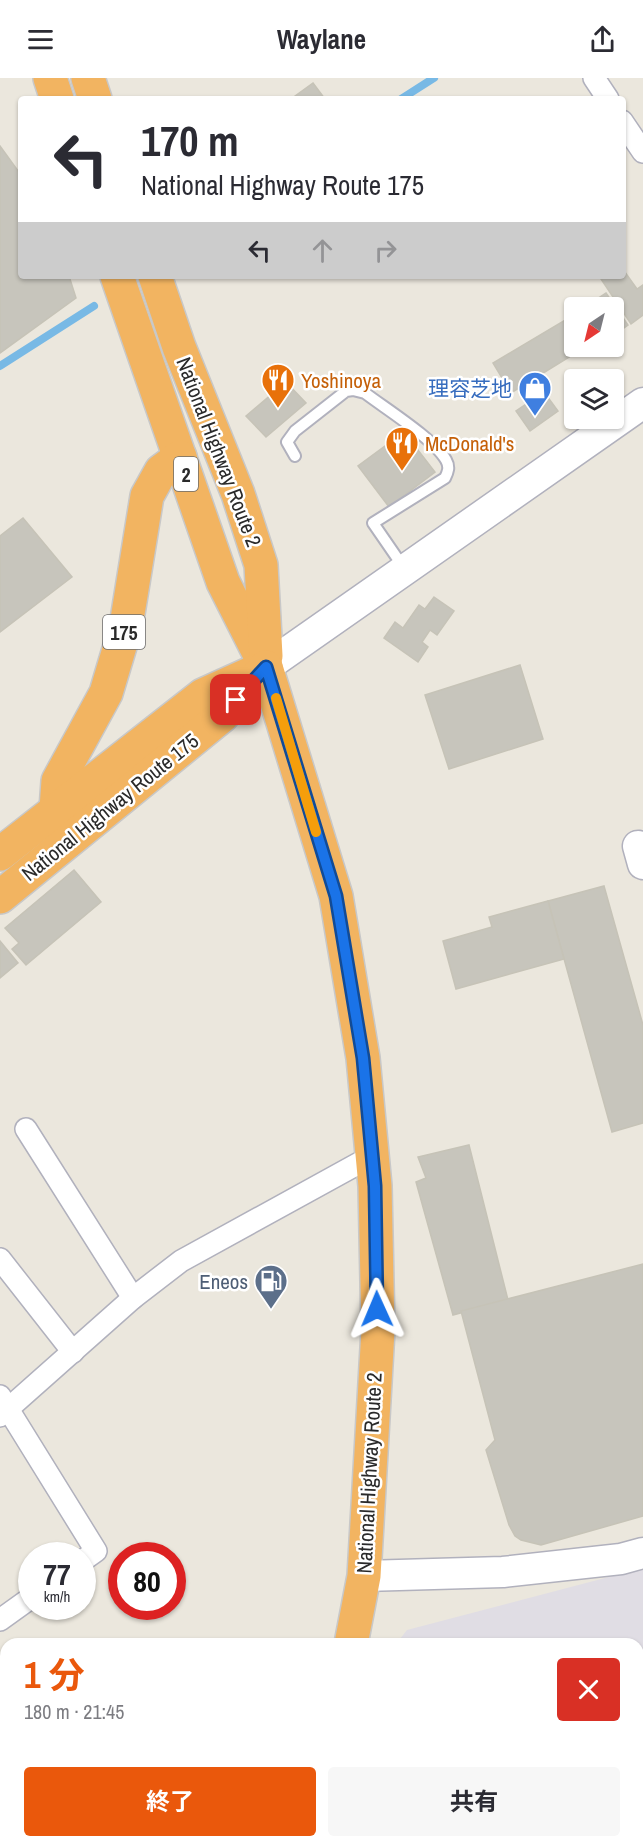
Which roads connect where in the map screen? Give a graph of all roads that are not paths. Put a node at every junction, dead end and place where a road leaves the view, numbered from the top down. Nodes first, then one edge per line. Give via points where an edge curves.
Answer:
1 (50, 78) edge
2 (88, 78) edge
3 (594, 78) edge
4 (56, 96) edge
5 (94, 96) edge
6 (606, 96) edge
7 (626, 127) edge
8 (643, 152) edge
9 (118, 279) edge
10 (156, 279) edge
11 (643, 404) edge
12 (295, 456) dead end
13 (180, 457) junction
14 (405, 570) junction
15 (266, 667) junction
16 (56, 809) junction
17 (0, 854) edge
18 (0, 897) edge
19 (26, 1128) dead end
20 (372, 1156) junction
21 (0, 1259) edge
22 (132, 1298) junction
23 (73, 1352) junction
24 (3, 1407) edge
25 (90, 1542) edge
26 (643, 1553) edge
27 (364, 1576) junction
28 (18, 1607) edge
29 (0, 1620) edge
30 (352, 1638) edge

1 - 4 highway
2 - 5 highway
3 - 6 street
7 - 8 street
9 - 13 highway, National Highway Route 2 / 2
10 - 15 highway, National Highway Route 2 / 2 via 261,565
11 - 14 street
12 - 14 lane via 287,441 295,431 346,391 353,390 365,393 434,445 447,462 445,478 373,523
13 - 15 highway, National Highway Route 2 / 2 via 223,582
13 - 16 highway, 175 via 161,471 147,496 126,626 110,682 58,781
14 - 15 street
15 - 16 highway, National Highway Route 175 via 203,694
15 - 18 highway, National Highway Route 175 via 222,716
15 - 20 highway, National Highway Route 2 / 2 via 336,896 363,1058
16 - 17 highway, National Highway Route 175
19 - 22 street
20 - 22 street via 181,1261
20 - 27 highway, National Highway Route 2 / 2 via 378,1330
21 - 23 street
22 - 23 street
23 - 24 street
24 - 25 street
26 - 27 street via 621,1559 502,1572
27 - 30 highway, National Highway Route 2 / 2
28 - 29 street

